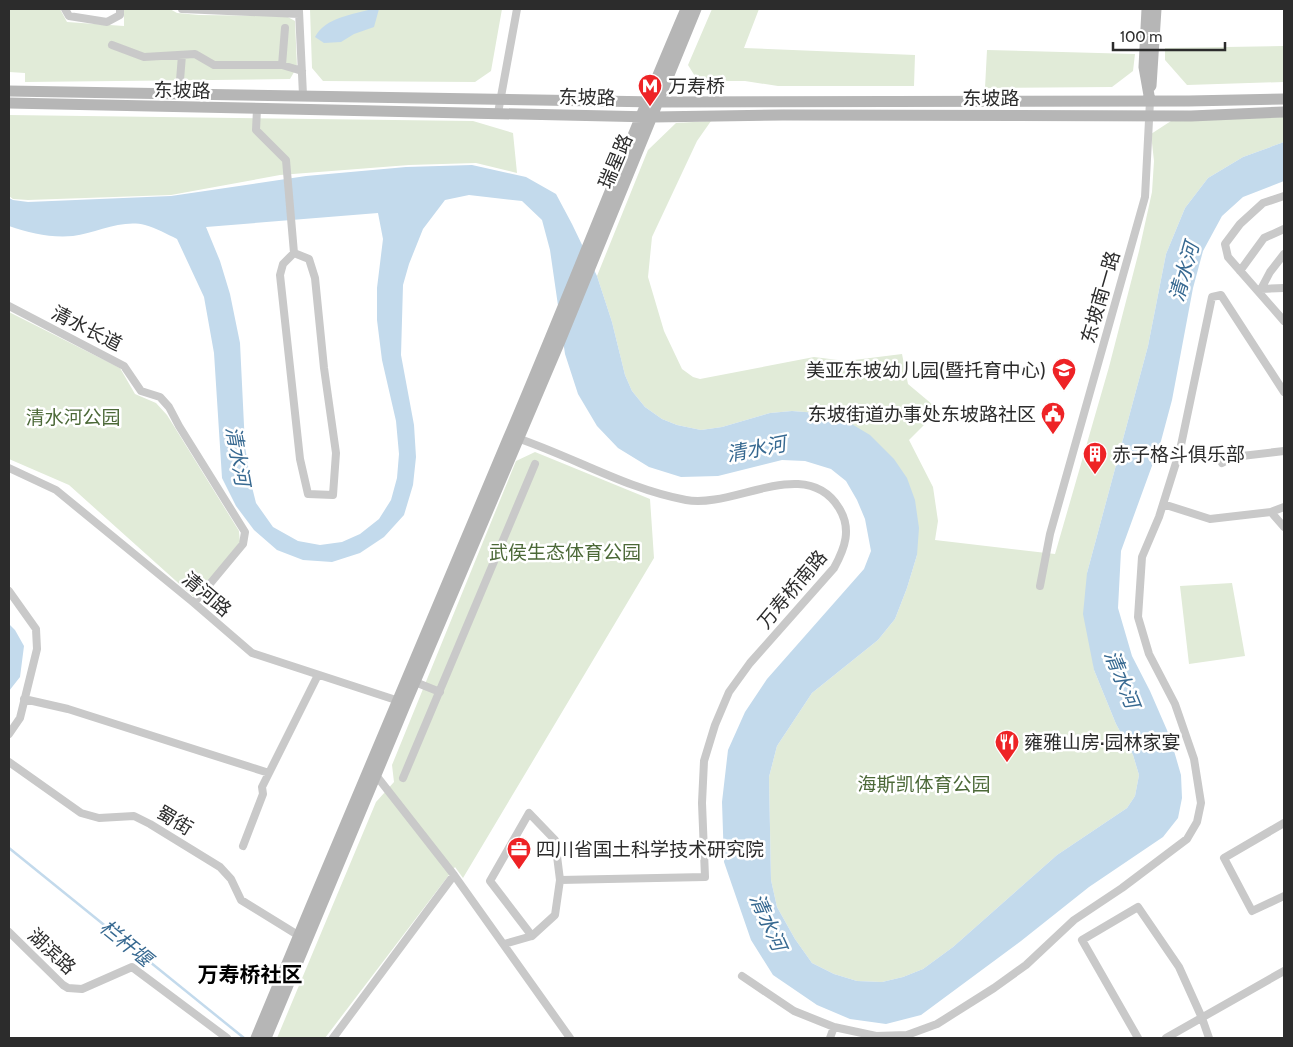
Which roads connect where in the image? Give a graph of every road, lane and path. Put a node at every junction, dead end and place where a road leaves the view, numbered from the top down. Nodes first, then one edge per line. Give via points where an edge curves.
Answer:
1 (65, 9) edge
2 (120, 9) edge
3 (182, 9) edge
4 (517, 9) edge
5 (686, 9) edge
6 (696, 9) edge
7 (1146, 9) edge
8 (1156, 9) edge
9 (299, 11) edge
10 (285, 28) dead end
11 (112, 45) dead end
12 (182, 55) junction
13 (282, 65) junction
14 (302, 71) junction
15 (9, 91) edge
16 (179, 93) junction
17 (303, 95) junction
18 (1284, 99) edge
19 (500, 100) junction
20 (646, 101) junction
21 (1150, 101) junction
22 (658, 102) junction
23 (9, 103) edge
24 (257, 109) junction
25 (1284, 112) edge
26 (498, 114) junction
27 (1149, 115) junction
28 (641, 116) junction
29 (653, 117) junction
30 (1284, 196) edge
31 (1284, 229) edge
32 (596, 241) junction
33 (294, 253) junction
34 (1284, 254) edge
35 (1240, 271) junction
36 (1284, 288) edge
37 (9, 306) edge
38 (1284, 322) edge
39 (1284, 392) edge
40 (514, 437) junction
41 (1284, 451) edge
42 (1222, 463) dead end
43 (535, 464) dead end
44 (9, 468) edge
45 (1164, 504) junction
46 (1284, 507) edge
47 (1272, 512) junction
48 (1284, 527) edge
49 (1040, 586) dead end
50 (9, 591) edge
51 (194, 603) junction
52 (318, 675) junction
53 (415, 682) junction
54 (440, 692) junction
55 (24, 699) junction
56 (402, 701) junction
57 (9, 734) edge
58 (9, 762) edge
59 (373, 772) junction
60 (269, 773) junction
61 (403, 778) dead end
62 (1284, 823) edge
63 (243, 846) dead end
64 (454, 875) junction
65 (560, 880) junction
66 (1284, 896) edge
67 (9, 932) edge
68 (532, 936) junction
69 (303, 938) junction
70 (504, 944) junction
71 (1284, 971) edge
72 (742, 976) dead end
73 (1202, 1018) junction
74 (834, 1027) junction
75 (227, 1038) edge
76 (256, 1038) edge
77 (266, 1038) edge
78 (333, 1038) edge
79 (570, 1038) edge
80 (830, 1038) edge
81 (1138, 1038) edge
82 (1166, 1038) edge
83 (1209, 1038) edge

1 - 2 street via 69,16 107,22 120,15
3 - 9 street
4 - 19 street
5 - 20 main road, 瑞星路
6 - 22 main road, 瑞星路
7 - 21 main road via 1144,67
8 - 21 main road
9 - 14 street
10 - 13 street
11 - 12 street via 144,57
12 - 13 street via 195,54 214,65
12 - 16 street
13 - 14 street
14 - 17 street
15 - 16 main road, 东坡路
16 - 17 main road, 东坡路
17 - 19 main road, 东坡路
18 - 21 main road, 东坡路
19 - 20 main road, 东坡路
19 - 26 street
20 - 22 main road, 东坡路
20 - 28 main road, 瑞星路
21 - 22 main road, 东坡路
21 - 27 street, 东坡南一路
22 - 29 main road, 瑞星路
23 - 24 main road, 东坡路
24 - 26 main road, 东坡路
24 - 33 street via 256,130 286,160
25 - 27 main road, 东坡路
26 - 28 main road, 东坡路
27 - 29 main road, 东坡路
27 - 49 street, 东坡南一路 via 1144,197 1050,534
28 - 29 main road, 东坡路
28 - 32 main road, 瑞星路
29 - 32 main road, 瑞星路
30 - 35 street via 1263,203 1240,224 1225,244 1228,257
31 - 35 street via 1264,238
32 - 40 main road via 560,341
32 - 40 main road via 552,330
33 - 33 street via 309,259 315,278 336,454 333,495 308,494 300,459 280,275 283,264
34 - 36 street via 1261,289
35 - 38 street
37 - 51 street, 清水长道 via 124,366 141,391 160,397 170,407 245,532 243,544
39 - 45 street via 1221,295 1212,297 1180,450
40 - 53 main road
40 - 56 main road
40 - 65 street, 万寿桥南路 via 655,493 688,500 719,500 785,483 802,483 822,490 845,517 844,550 834,568 728,692 715,725 704,761 705,877
41 - 42 street via 1233,457
43 - 54 street
44 - 51 street, 清河路 via 56,490
45 - 47 street via 1210,519
45 - 74 street via 1142,557 1138,617 1149,654 1174,704 1194,759 1201,803 1197,822 1187,839 1074,920 1026,965 937,1024 907,1035 876,1036
46 - 47 street
47 - 48 street
50 - 55 street via 36,629 37,649
51 - 52 street, 清河路 via 252,654
52 - 56 street, 清河路
52 - 60 street
53 - 54 street
53 - 56 main road
54 - 61 street
55 - 57 street via 20,718
55 - 60 street via 68,709
56 - 59 main road
58 - 69 street, 蜀街 via 81,813 99,818 134,816 150,824 220,867 231,879 241,900
59 - 64 street
59 - 69 main road
60 - 63 street
62 - 66 street via 1224,858 1252,911
64 - 70 street
64 - 78 street
65 - 68 street via 555,915
65 - 68 street via 555,840 529,813 490,881
67 - 75 street, 湖滨路 via 68,988 82,989 132,967
68 - 70 street
69 - 76 main road
69 - 77 main road
70 - 79 street
71 - 73 street
72 - 74 street via 794,1011
73 - 81 street via 1179,967 1138,907 1082,940
73 - 82 street
73 - 83 street
74 - 80 street

